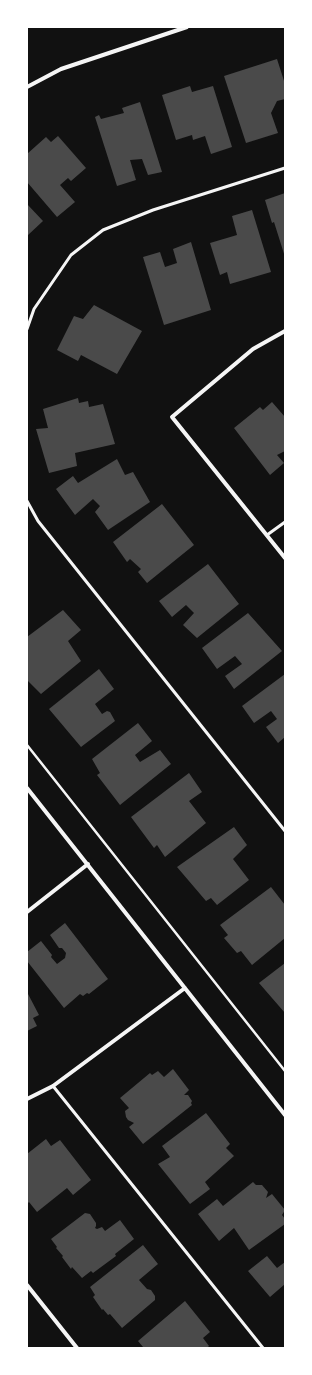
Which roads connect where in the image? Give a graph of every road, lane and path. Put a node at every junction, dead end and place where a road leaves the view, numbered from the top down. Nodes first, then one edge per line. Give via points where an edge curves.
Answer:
1 (187, 27) edge
2 (27, 87) edge
3 (285, 168) edge
4 (27, 329) edge
5 (285, 332) edge
6 (27, 501) edge
7 (285, 522) edge
8 (266, 535) junction
9 (285, 558) edge
10 (27, 745) edge
11 (27, 788) edge
12 (285, 831) edge
13 (88, 864) junction
14 (27, 912) edge
15 (185, 988) junction
16 (285, 1071) edge
17 (53, 1086) junction
18 (27, 1099) edge
19 (285, 1115) edge
20 (27, 1286) edge
21 (77, 1348) edge
22 (263, 1348) edge

1 - 2 street via 61,69
3 - 4 lane via 153,210 103,230 71,255 34,309
5 - 8 street via 253,349 172,417
6 - 12 lane via 38,521
7 - 8 lane
8 - 9 street
10 - 16 path
11 - 13 street
13 - 14 street
13 - 15 street
15 - 17 street
15 - 19 street
17 - 18 street
17 - 22 lane
20 - 21 street

